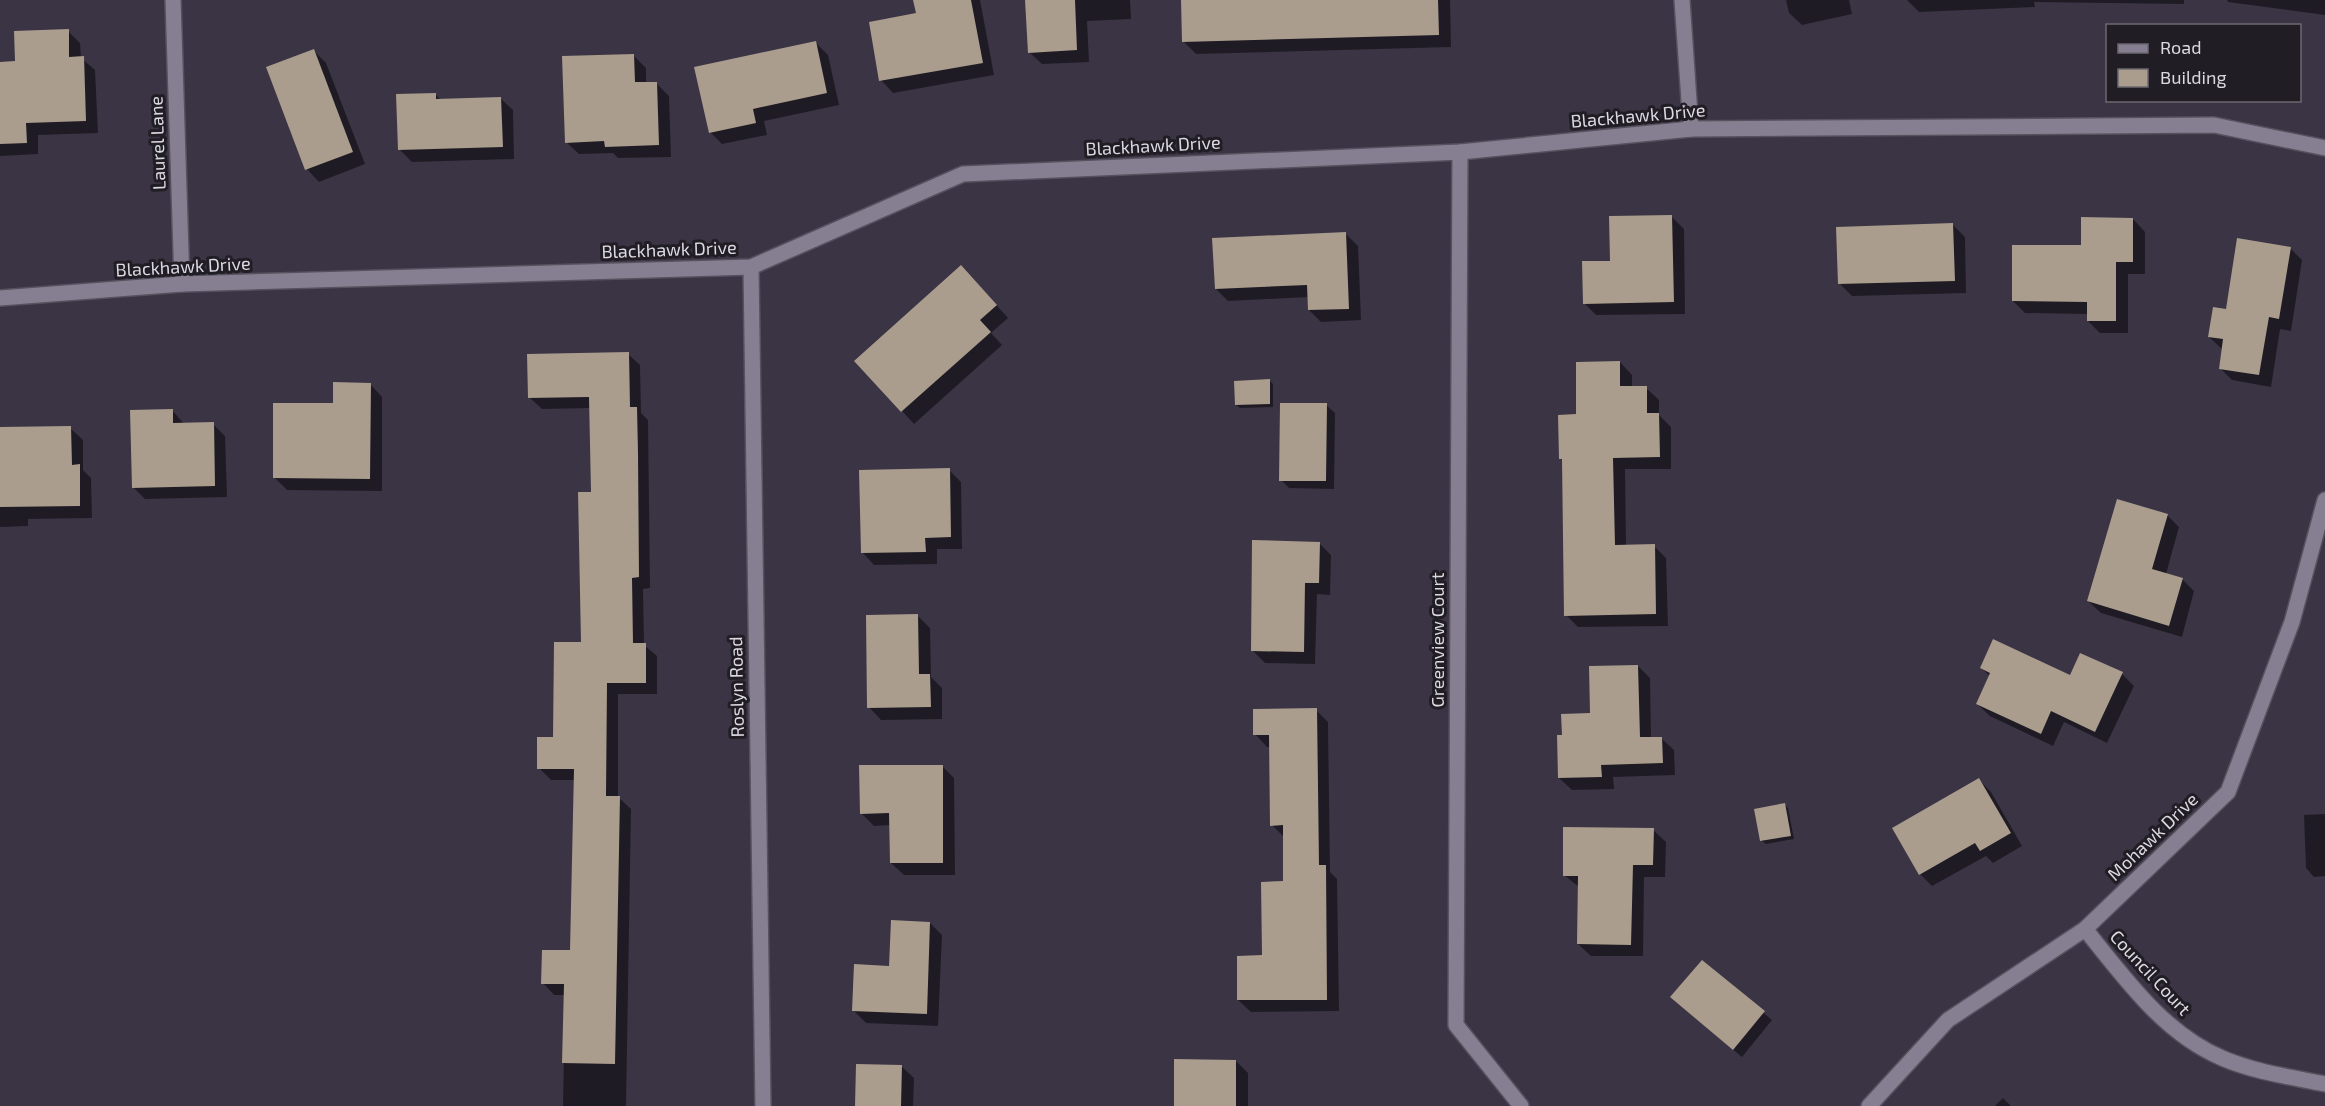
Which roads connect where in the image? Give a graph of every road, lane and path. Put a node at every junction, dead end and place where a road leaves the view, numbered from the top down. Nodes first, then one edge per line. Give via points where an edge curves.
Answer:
1 (173, 0) edge
2 (1682, 0) edge
3 (1691, 129) junction
4 (2325, 148) edge
5 (1460, 152) junction
6 (751, 267) junction
7 (183, 284) junction
8 (0, 298) edge
9 (2325, 500) edge
10 (2085, 929) junction
11 (2325, 1084) edge
12 (763, 1106) edge
13 (1521, 1106) edge
14 (1869, 1106) edge

1 - 7 street, Laurel Lane
2 - 3 street
3 - 4 street, Blackhawk Drive via 2214,125
3 - 5 street, Blackhawk Drive
5 - 6 street, Blackhawk Drive via 963,174
5 - 13 street, Greenview Court via 1456,1025
6 - 7 street, Blackhawk Drive
6 - 12 street, Roslyn Road
7 - 8 street, Blackhawk Drive
9 - 10 street, Mohawk Drive via 2292,622 2228,792
10 - 11 street, Council Court via 2139,995 2180,1034 2222,1058
10 - 14 street, Mohawk Drive via 1948,1020

